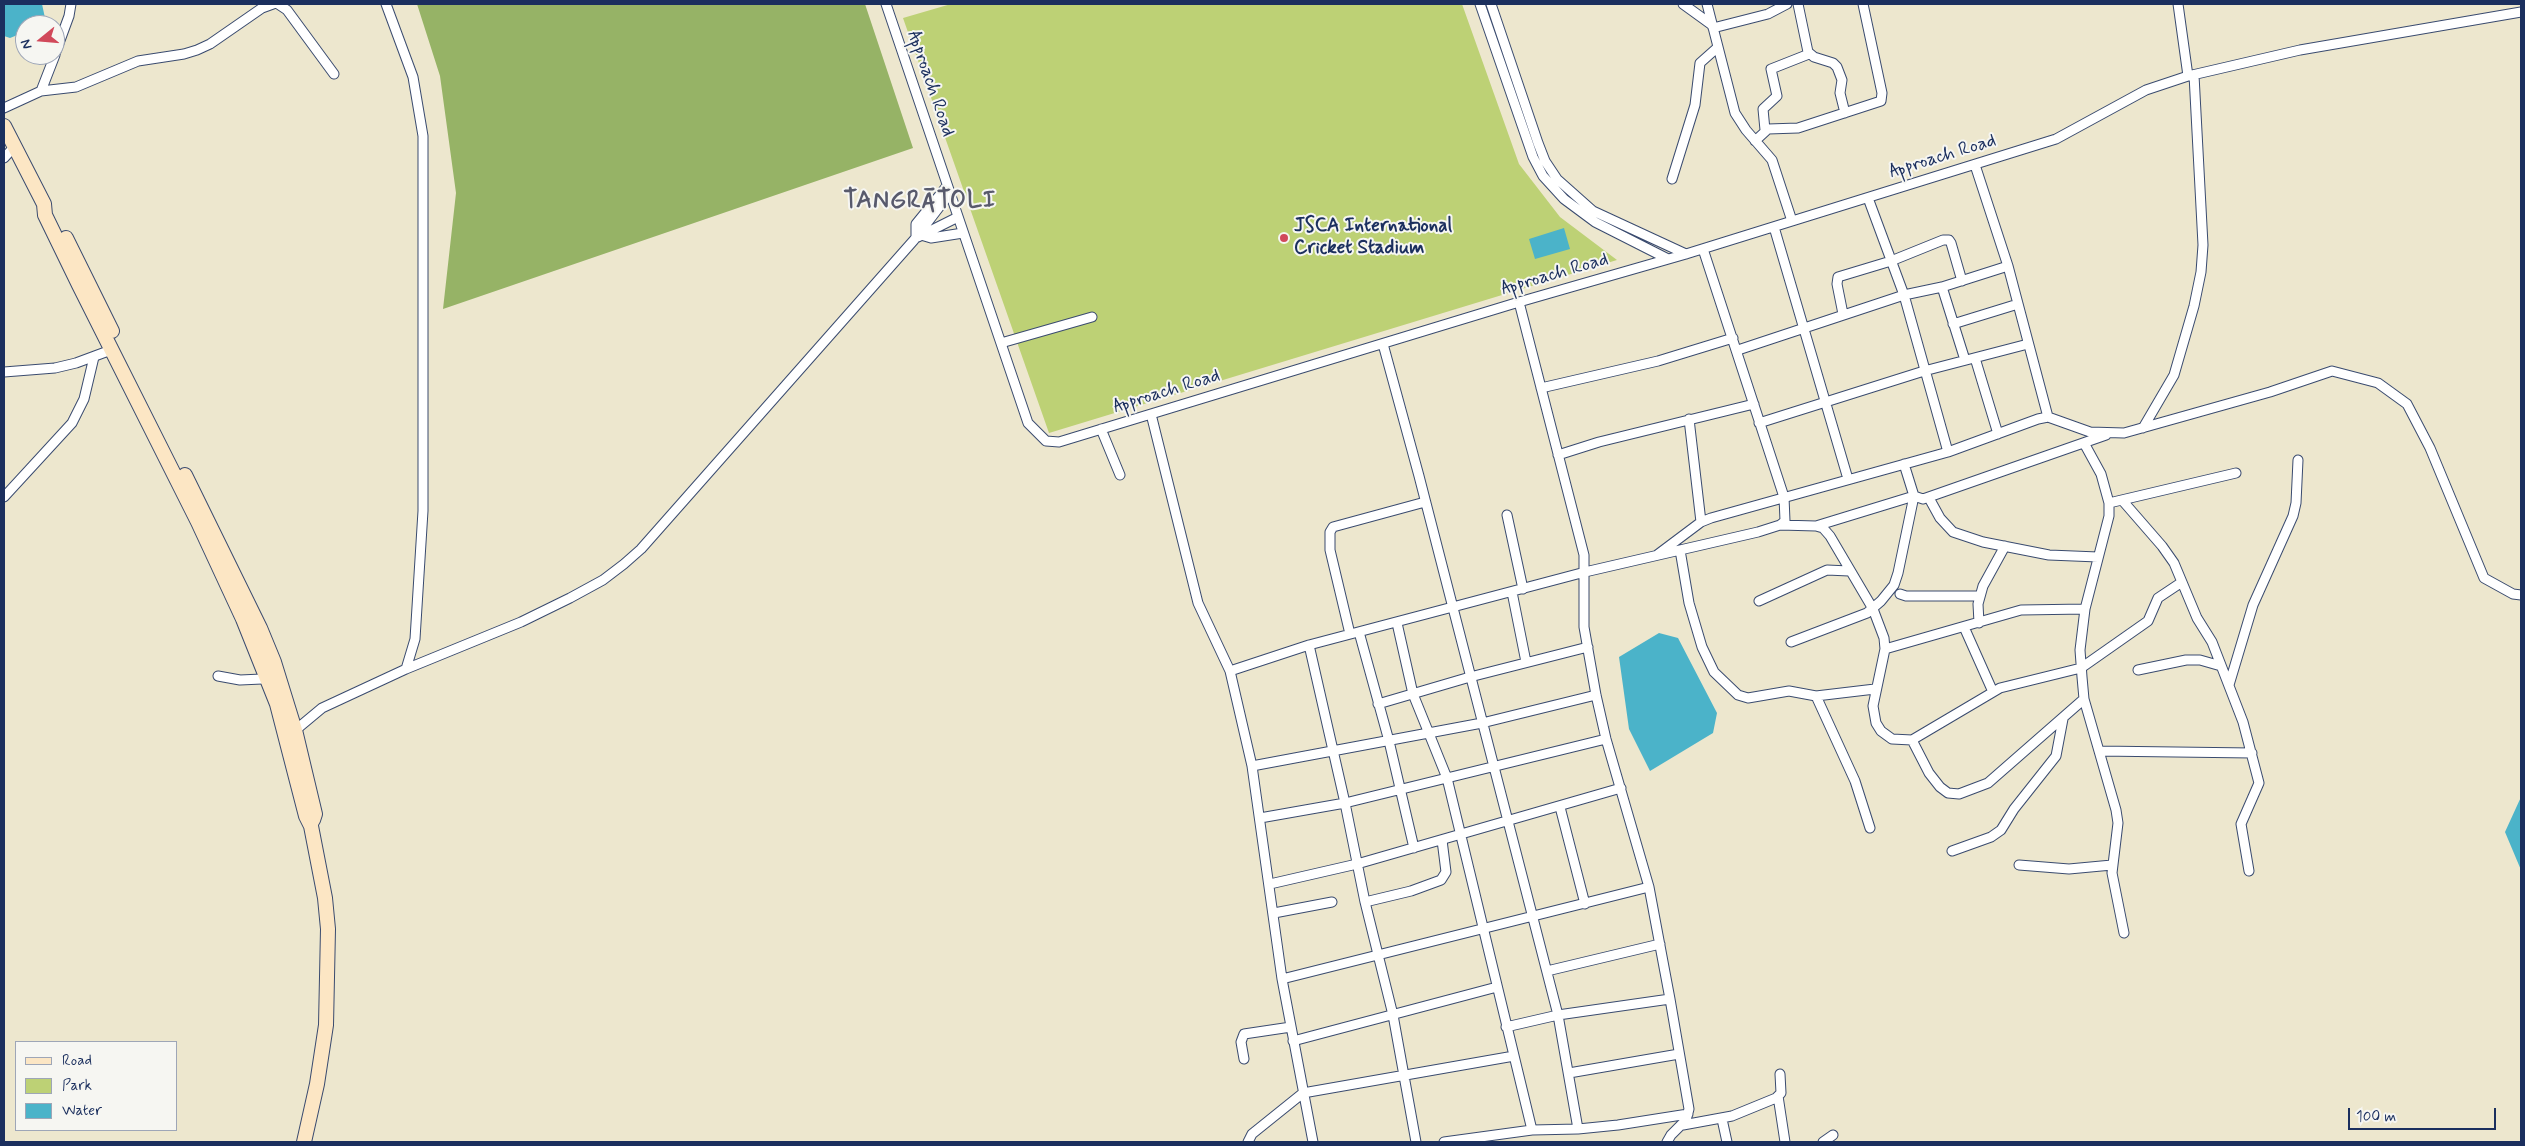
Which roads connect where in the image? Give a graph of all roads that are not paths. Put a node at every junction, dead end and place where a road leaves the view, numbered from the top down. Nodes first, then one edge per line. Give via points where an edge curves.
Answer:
1 (71, 4) edge
2 (273, 4) edge
3 (278, 4) edge
4 (386, 4) edge
5 (886, 4) edge
6 (1480, 4) edge
7 (1491, 4) edge
8 (1683, 4) edge
9 (1707, 4) edge
10 (1787, 4) edge
11 (1798, 4) edge
12 (1863, 4) edge
13 (2178, 4) edge
14 (2521, 12) edge
15 (65, 27) edge
16 (1713, 27) junction
17 (1718, 47) junction
18 (1809, 54) junction
19 (51, 65) edge
20 (334, 74) dead end
21 (2191, 76) junction
22 (41, 91) junction
23 (4, 108) edge
24 (1845, 113) junction
25 (4, 126) edge
26 (1765, 130) junction
27 (1755, 141) junction
28 (14, 147) junction
29 (4, 158) edge
30 (1975, 164) junction
31 (1672, 179) dead end
32 (948, 190) junction
33 (1868, 198) junction
34 (44, 204) junction
35 (958, 217) junction
36 (1792, 221) junction
37 (1774, 227) junction
38 (963, 233) junction
39 (917, 237) junction
40 (1703, 249) junction
41 (1686, 254) junction
42 (1668, 259) junction
43 (1892, 261) junction
44 (2008, 266) junction
45 (1962, 280) junction
46 (1942, 287) junction
47 (1904, 295) junction
48 (1519, 302) junction
49 (2018, 304) junction
50 (1843, 314) junction
51 (1092, 317) dead end
52 (1953, 324) junction
53 (1804, 329) junction
54 (1733, 338) junction
55 (1001, 343) junction
56 (1383, 344) junction
57 (2028, 344) junction
58 (111, 350) junction
59 (1738, 350) junction
60 (94, 357) junction
61 (1974, 358) junction
62 (1965, 360) junction
63 (1924, 371) junction
64 (4, 372) edge
65 (1541, 388) junction
66 (1754, 404) junction
67 (1824, 404) junction
68 (1151, 414) junction
69 (2048, 417) junction
70 (1689, 419) junction
71 (1759, 423) junction
72 (2143, 428) junction
73 (1101, 429) junction
74 (1998, 434) junction
75 (2108, 434) junction
76 (2084, 443) junction
77 (1948, 452) junction
78 (1558, 455) junction
79 (2298, 460) dead end
80 (1904, 464) junction
81 (2236, 473) dead end
82 (1120, 475) dead end
83 (1848, 479) junction
84 (1914, 496) junction
85 (4, 497) edge
86 (1784, 497) junction
87 (1929, 498) junction
88 (2122, 500) junction
89 (1426, 502) junction
90 (2109, 503) junction
91 (1507, 515) dead end
92 (1701, 522) junction
93 (1780, 525) junction
94 (1816, 526) junction
95 (2005, 546) junction
96 (1680, 550) junction
97 (1657, 555) junction
98 (2098, 557) junction
99 (1849, 571) junction
100 (1585, 572) junction
101 (2182, 582) junction
102 (1523, 589) junction
103 (1512, 592) junction
104 (1900, 594) dead end
105 (2521, 595) edge
106 (1980, 596) junction
107 (1758, 601) dead end
108 (1452, 609) junction
109 (2085, 609) junction
110 (1873, 610) junction
111 (1398, 622) junction
112 (1979, 623) junction
113 (1964, 627) junction
114 (1355, 633) junction
115 (1791, 642) dead end
116 (1309, 645) junction
117 (1588, 647) junction
118 (1885, 649) junction
119 (1526, 662) junction
120 (2221, 666) junction
121 (2082, 668) junction
122 (406, 669) junction
123 (2138, 670) dead end
124 (1230, 671) junction
125 (267, 675) junction
126 (218, 676) dead end
127 (1470, 677) junction
128 (2228, 685) junction
129 (1875, 689) junction
130 (1993, 692) junction
131 (1413, 694) junction
132 (1596, 695) junction
133 (1816, 696) junction
134 (2084, 699) junction
135 (1378, 704) junction
136 (2064, 719) junction
137 (1482, 723) junction
138 (1428, 733) junction
139 (291, 734) junction
140 (1606, 739) junction
141 (1912, 740) junction
142 (1389, 741) junction
143 (1334, 751) junction
144 (2099, 751) junction
145 (2252, 752) junction
146 (1494, 765) junction
147 (1252, 766) junction
148 (1448, 778) junction
149 (1621, 788) junction
150 (1400, 790) junction
151 (1345, 803) junction
152 (1560, 807) junction
153 (1260, 818) junction
154 (1509, 822) junction
155 (1870, 828) dead end
156 (1460, 835) junction
157 (1442, 840) junction
158 (1414, 848) junction
159 (1952, 851) dead end
160 (1357, 864) junction
161 (2020, 865) dead end
162 (2112, 865) junction
163 (2249, 871) dead end
164 (1270, 884) junction
165 (1649, 887) junction
166 (1332, 902) dead end
167 (1365, 902) junction
168 (1585, 904) junction
169 (1274, 912) junction
170 (1533, 917) junction
171 (1482, 930) junction
172 (2124, 933) dead end
173 (1660, 944) junction
174 (1378, 954) junction
175 (1547, 971) junction
176 (1282, 979) junction
177 (1496, 987) junction
178 (1670, 999) junction
179 (1393, 1015) junction
180 (1558, 1015) junction
181 (1291, 1027) junction
182 (1506, 1027) junction
183 (1293, 1040) junction
184 (1679, 1054) junction
185 (1514, 1056) junction
186 (1244, 1059) dead end
187 (1569, 1073) junction
188 (1405, 1074) junction
189 (1780, 1074) dead end
190 (1303, 1093) junction
191 (1778, 1096) junction
192 (1688, 1114) junction
193 (1722, 1119) junction
194 (1683, 1125) junction
195 (1578, 1129) junction
196 (1532, 1130) junction
197 (1833, 1135) dead end
198 (304, 1142) edge
199 (1248, 1142) edge
200 (1313, 1142) edge
201 (1416, 1142) edge
202 (1444, 1142) edge
203 (1667, 1142) edge
204 (1727, 1142) edge
205 (1785, 1142) edge
206 (1823, 1142) edge

1 - 15 street
2 - 22 street via 198,50 132,63 76,87
3 - 20 street via 287,10
4 - 122 street via 413,77 423,136 423,511 416,638
5 - 32 street, Approach Road
6 - 42 street via 1542,176 1564,200 1595,222
7 - 41 street via 1538,143 1554,175 1593,211
8 - 16 street
9 - 16 street
10 - 16 street via 1768,14
11 - 18 street
12 - 24 street via 1882,99
13 - 21 street
14 - 21 street, Approach Road via 2300,50
16 - 17 street
17 - 27 street via 1735,113
17 - 31 street via 1700,64 1695,106
18 - 24 street via 1836,65 1842,80 1840,94
18 - 26 street via 1771,69 1777,96 1763,109
19 - 22 street
21 - 30 street, Approach Road via 2146,90 2056,139
21 - 72 street via 2203,245 2201,272 2177,367
22 - 23 street
24 - 26 street via 1796,129 1776,127
25 - 28 main road
26 - 27 street
27 - 36 street via 1774,165
28 - 29 street
28 - 34 main road
30 - 33 street, Approach Road
30 - 44 street
32 - 35 street, Approach Road
32 - 39 street via 916,224
33 - 36 street, Approach Road
33 - 43 street
34 - 58 main road via 45,216
34 - 139 main road via 52,211 76,258 260,628 274,662
35 - 38 street, Approach Road
35 - 39 street
36 - 37 street, Approach Road
37 - 40 street, Approach Road
37 - 53 street
38 - 39 street
38 - 55 street, Approach Road
39 - 122 street via 642,549 603,580 570,598 521,622
40 - 41 street, Approach Road
40 - 54 street
41 - 42 street, Approach Road
42 - 48 street, Approach Road
43 - 45 street via 1947,240
43 - 47 street
43 - 50 street via 1838,277 1836,284
44 - 45 street
44 - 49 street
45 - 46 street
46 - 47 street
46 - 52 street
47 - 50 street
47 - 63 street
48 - 56 street, Approach Road
48 - 65 street
49 - 52 street
49 - 57 street
50 - 53 street
51 - 55 street
52 - 62 street
53 - 59 street
53 - 67 street
54 - 59 street
54 - 65 street via 1658,361
55 - 73 street, Approach Road via 1028,422 1037,434 1046,441 1059,442
56 - 68 street, Approach Road
56 - 89 street
57 - 61 street
57 - 69 street
58 - 60 street
58 - 125 main road via 198,522
59 - 66 street
60 - 64 street via 55,368
60 - 85 street via 84,399 72,423
61 - 62 street
61 - 74 street
62 - 63 street
63 - 67 street
63 - 77 street
65 - 78 street
66 - 70 street
66 - 71 street
67 - 71 street
67 - 83 street
68 - 73 street, Approach Road
68 - 124 street via 1198,603
69 - 74 street
69 - 75 street via 2090,432
70 - 78 street
70 - 92 street
71 - 86 street
72 - 75 street
72 - 105 street via 2270,392 2332,370 2378,383 2407,404 2430,448 2484,578
73 - 82 street
74 - 77 street
75 - 76 street
76 - 87 street
76 - 90 street via 2101,474
77 - 80 street
78 - 100 street via 1584,556
79 - 128 street via 2293,516 2253,605
80 - 83 street
80 - 84 street
81 - 88 street
83 - 86 street
84 - 87 street via 1923,500
84 - 94 street
84 - 110 street via 1894,585
86 - 92 street
86 - 93 street via 1786,514
87 - 95 street via 1940,518 1953,532
88 - 90 street
88 - 101 street via 2162,546
89 - 108 street
89 - 114 street via 1332,527 1330,550
90 - 98 street via 2109,516
91 - 102 street
92 - 97 street
93 - 94 street
93 - 96 street
94 - 99 street via 1827,531
95 - 98 street via 2049,555
95 - 106 street
96 - 97 street
96 - 133 street via 1689,603 1702,647 1714,672 1730,689 1748,698 1790,691
97 - 100 street
98 - 109 street
99 - 107 street via 1828,570
99 - 110 street
100 - 102 street
100 - 117 street via 1583,611
101 - 120 street
101 - 121 street via 2158,598 2148,621
102 - 103 street
103 - 108 street
103 - 119 street
104 - 106 street
106 - 112 street
108 - 111 street
108 - 127 street
109 - 112 street via 2021,610
109 - 121 street via 2080,650
110 - 115 street
110 - 118 street
111 - 114 street
111 - 131 street
112 - 113 street
113 - 118 street
113 - 130 street
114 - 116 street
114 - 135 street
116 - 124 street
116 - 143 street
117 - 119 street
117 - 132 street
118 - 129 street
119 - 127 street
120 - 123 street via 2186,660
120 - 128 street
121 - 130 street
121 - 134 street
122 - 139 street via 322,708
124 - 147 street
125 - 126 street via 262,679 240,680
125 - 139 main road
127 - 131 street
127 - 137 street
128 - 145 street
129 - 133 street
129 - 141 street via 1873,714 1881,731 1892,738
130 - 141 street
131 - 135 street
131 - 138 street
132 - 137 street
132 - 140 street
133 - 155 street via 1854,781
134 - 136 street
134 - 144 street
135 - 142 street
136 - 141 street via 1988,783 1959,794 1940,788
136 - 159 street via 2056,756 2001,830
137 - 138 street
137 - 146 street
138 - 142 street
138 - 148 street
139 - 198 main road via 315,814 311,826 325,898 329,959 326,1025
140 - 146 street
140 - 149 street
142 - 143 street
142 - 150 street
143 - 147 street
143 - 151 street
144 - 145 street
144 - 162 street via 2118,823
145 - 163 street via 2259,783 2240,832
146 - 148 street
146 - 154 street
147 - 153 street
148 - 150 street
148 - 156 street
149 - 152 street
149 - 165 street
150 - 151 street
150 - 158 street
151 - 153 street
151 - 160 street
152 - 154 street
152 - 168 street
153 - 164 street
154 - 156 street
154 - 170 street
156 - 157 street
156 - 171 street
157 - 158 street
157 - 167 street via 1446,872 1441,880 1412,891
158 - 160 street
160 - 164 street
160 - 167 street
161 - 162 street via 2069,869
162 - 172 street
164 - 169 street
165 - 168 street
165 - 173 street
166 - 169 street
167 - 174 street
168 - 170 street
169 - 176 street
170 - 171 street
170 - 175 street
171 - 174 street
171 - 177 street
173 - 175 street
173 - 178 street
174 - 176 street
174 - 179 street
175 - 180 street
176 - 181 street
177 - 179 street
177 - 182 street
178 - 180 street
178 - 184 street
179 - 183 street
179 - 188 street
180 - 182 street
180 - 187 street
181 - 183 street
181 - 186 street via 1244,1034 1241,1042
182 - 185 street
183 - 190 street
184 - 187 street
184 - 192 street
185 - 188 street
185 - 196 street
187 - 195 street
188 - 190 street
188 - 201 street
189 - 191 street via 1782,1089
190 - 199 street via 1252,1134
190 - 200 street
191 - 193 street
191 - 205 street
192 - 194 street
192 - 195 street
193 - 194 street
193 - 204 street
194 - 203 street
195 - 196 street
196 - 202 street
197 - 206 street

